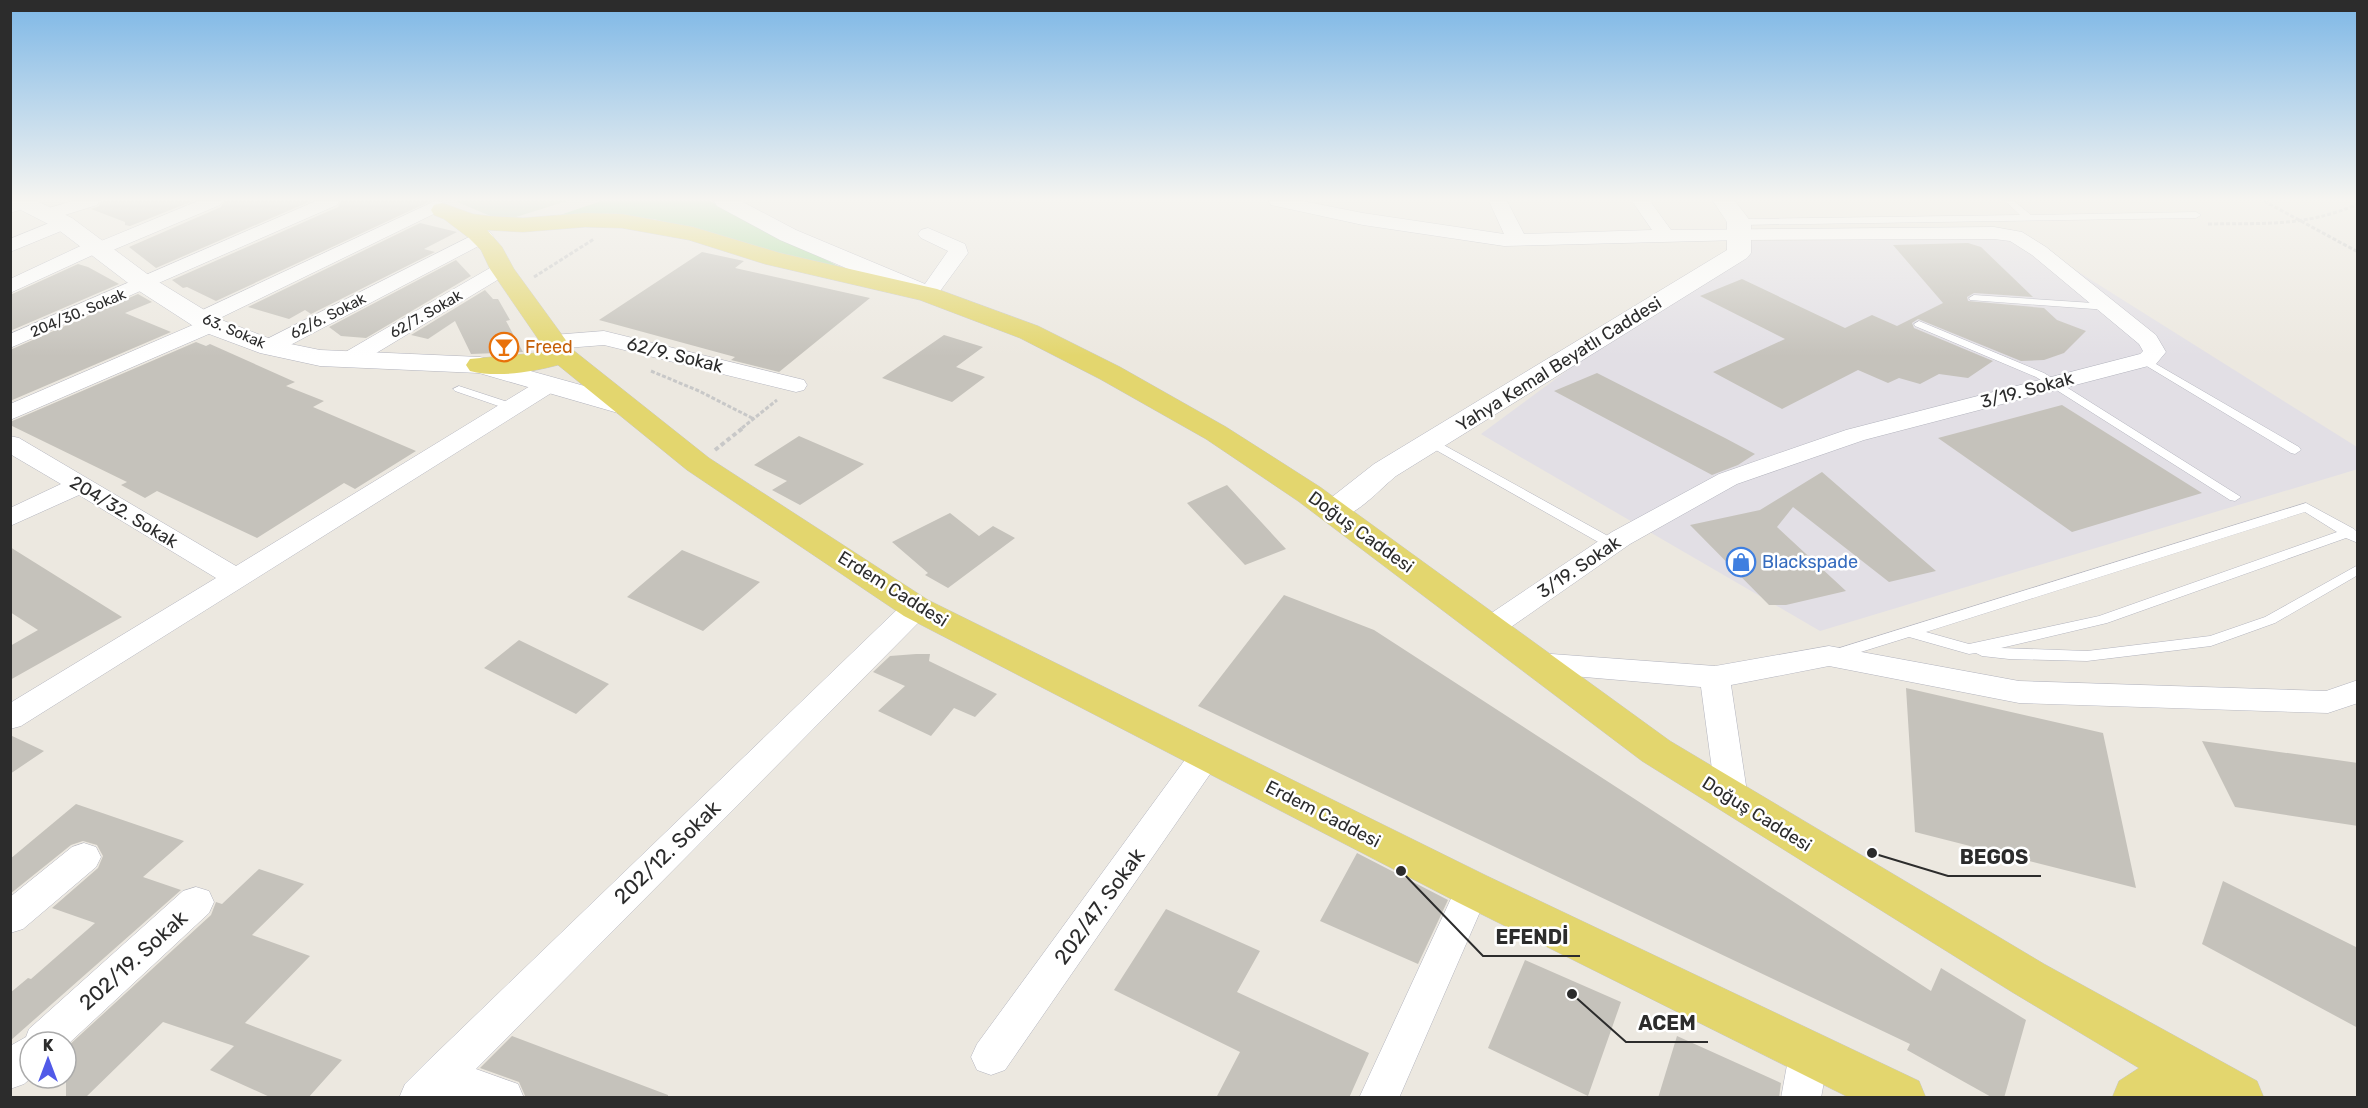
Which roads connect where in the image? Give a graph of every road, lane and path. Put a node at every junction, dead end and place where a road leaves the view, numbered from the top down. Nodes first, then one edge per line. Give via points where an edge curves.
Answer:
1 (85, 253) edge
2 (105, 253) edge
3 (215, 253) edge
4 (341, 253) edge
5 (489, 253) edge
6 (509, 253) edge
7 (528, 253) edge
8 (754, 253) edge
9 (830, 253) edge
10 (958, 253) edge
11 (1739, 253) edge
12 (2041, 253) edge
13 (500, 262) junction
14 (145, 284) junction
15 (10, 287) edge
16 (928, 294) junction
17 (1974, 298) dead end
18 (2108, 307) junction
19 (206, 322) junction
20 (1919, 324) dead end
21 (21, 329) edge
22 (10, 342) edge
23 (268, 346) junction
24 (558, 349) junction
25 (350, 358) junction
26 (2144, 360) junction
27 (480, 365) junction
28 (2054, 383) junction
29 (548, 385) junction
30 (796, 385) joint
31 (459, 389) dead end
32 (699, 391) dead end
33 (625, 406) junction
34 (513, 407) junction
35 (10, 413) edge
36 (754, 419) junction
37 (1431, 442) junction
38 (10, 443) edge
39 (2295, 450) dead end
40 (698, 464) junction
41 (79, 485) junction
42 (2235, 497) dead end
43 (1334, 512) junction
44 (10, 518) edge
45 (2353, 536) edge
46 (1612, 544) junction
47 (2358, 570) edge
48 (238, 579) junction
49 (916, 608) junction
50 (1491, 627) junction
51 (1909, 632) junction
52 (1969, 649) junction
53 (1829, 656) junction
54 (1538, 663) junction
55 (1715, 677) junction
56 (2358, 691) edge
57 (10, 718) edge
58 (1206, 754) junction
59 (1732, 799) junction
60 (84, 857) dead end
61 (1472, 889) junction
62 (196, 902) dead end
63 (10, 918) edge
64 (56, 1030) edge
65 (1809, 1054) junction
66 (991, 1057) dead end
67 (2193, 1073) junction
68 (430, 1086) edge
69 (504, 1098) edge
70 (1379, 1098) edge
71 (1801, 1098) edge
72 (1902, 1098) edge
73 (2136, 1098) edge
74 (2241, 1098) edge

1 - 15 street
2 - 14 street, 63. Sokak
3 - 14 street, 204/30. Sokak
4 - 19 street
5 - 13 main road, Erdem Caddesi
6 - 13 main road
7 - 13 path
8 - 16 main road, Doğuş Caddesi
9 - 16 street
10 - 16 street
11 - 37 street, Yahya Kemal Beyatlı Caddesi
12 - 18 street
13 - 23 street, 62/6. Sokak
13 - 24 main road, Erdem Caddesi
13 - 25 street, 62/7. Sokak
14 - 19 street, 63. Sokak
14 - 21 street, 204/30. Sokak
16 - 43 main road, Doğuş Caddesi via 1029,332 1110,373 1216,433
17 - 18 lane
18 - 26 street via 2148,340 2155,352
19 - 23 street, 63. Sokak
19 - 35 street
20 - 28 lane
21 - 22 street, 204/30. Sokak
23 - 25 street, 63. Sokak via 320,358
24 - 27 main road via 534,363
24 - 30 street, 62/9. Sokak via 604,338
24 - 33 main road, Erdem Caddesi
25 - 27 street, 63. Sokak
26 - 28 street, 3/19. Sokak
26 - 39 lane
27 - 29 street, 63. Sokak
28 - 42 lane
28 - 46 street, 3/19. Sokak via 1855,435 1728,479
29 - 33 street, 63. Sokak
29 - 34 street
30 - 36 path
31 - 34 lane
32 - 36 path
33 - 40 main road, Erdem Caddesi
34 - 48 street
36 - 40 path
37 - 43 street, Yahya Kemal Beyatlı Caddesi via 1385,470
37 - 46 lane
38 - 41 street, 204/32. Sokak
40 - 49 main road, Erdem Caddesi
41 - 44 street
41 - 48 street, 204/32. Sokak
43 - 50 main road, Doğuş Caddesi
45 - 51 lane via 2306,507
45 - 52 lane via 2102,620
46 - 50 street, 3/19. Sokak
47 - 52 lane via 2270,620 2211,641 2087,656
48 - 57 street
49 - 58 main road, Erdem Caddesi
49 - 68 street, 202/12. Sokak
50 - 54 main road, Doğuş Caddesi
51 - 52 lane
51 - 53 lane
53 - 55 street
53 - 56 street via 2019,692 2328,702
54 - 55 street
54 - 59 main road, Doğuş Caddesi via 1622,727
55 - 59 street
58 - 61 main road, Erdem Caddesi
58 - 66 street, 202/47. Sokak
59 - 67 main road, Doğuş Caddesi
60 - 63 street
61 - 65 main road
61 - 70 street
62 - 64 street, 202/19. Sokak
65 - 71 street
65 - 72 main road
67 - 73 main road via 2164,1079
67 - 74 main road, Doğuş Caddesi
68 - 69 street

